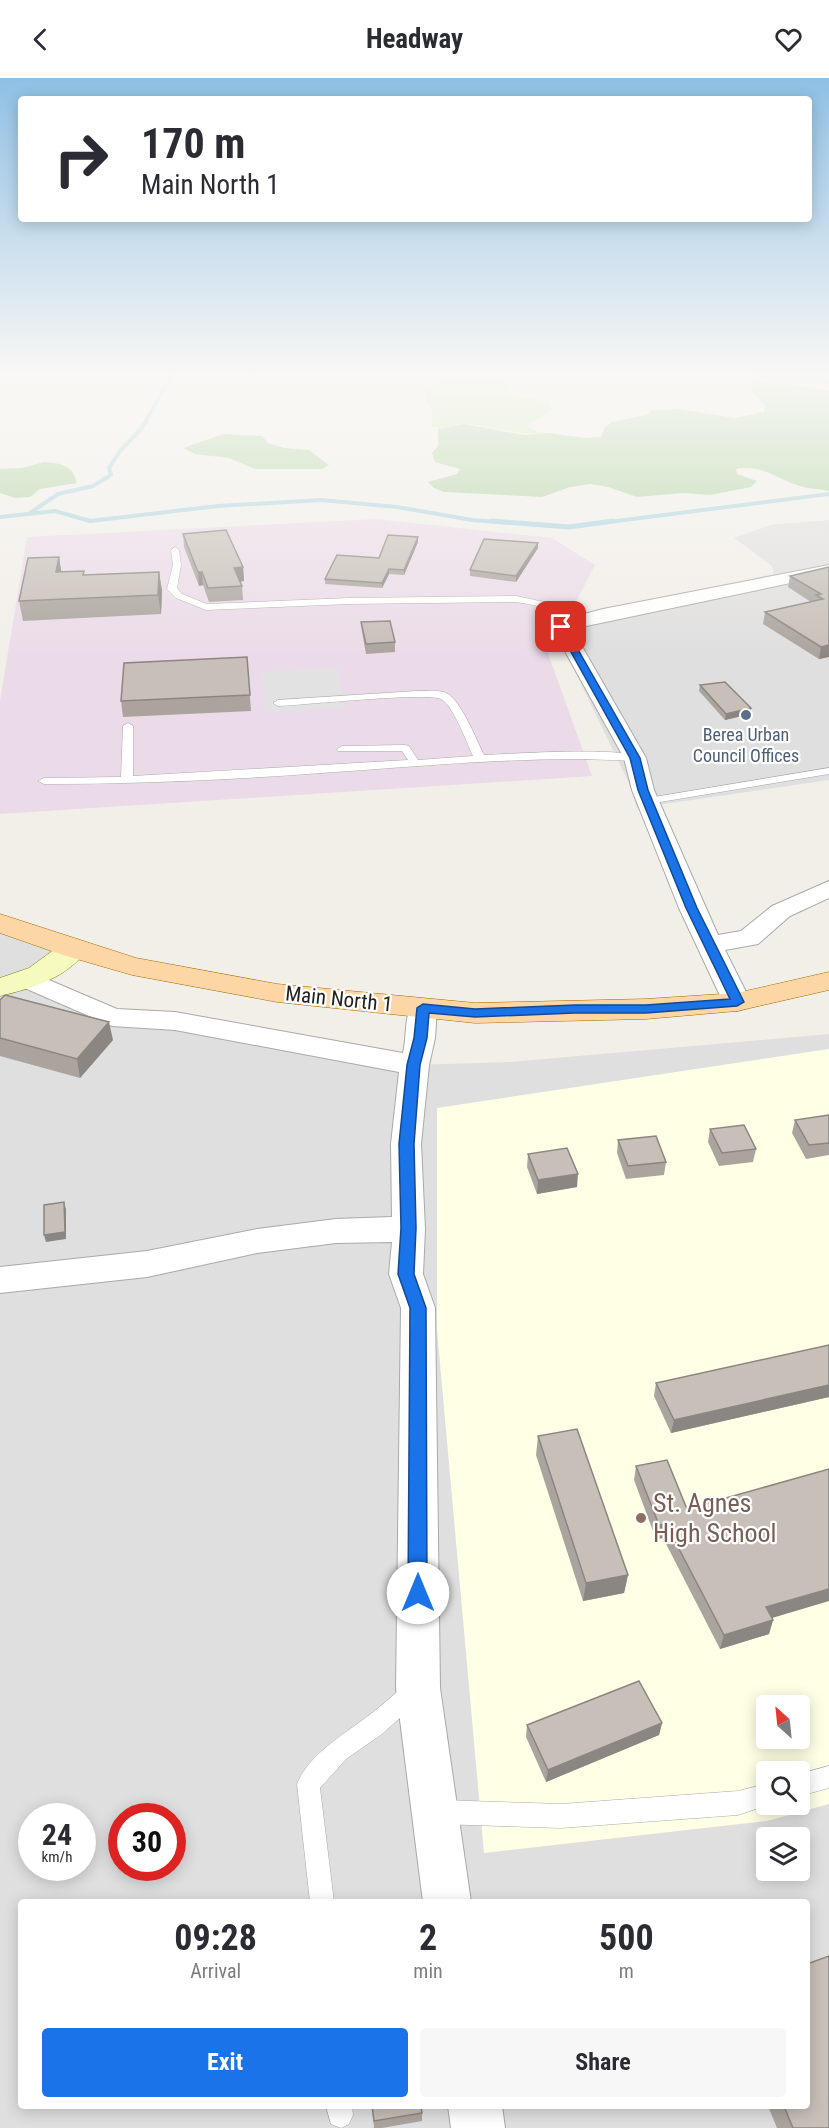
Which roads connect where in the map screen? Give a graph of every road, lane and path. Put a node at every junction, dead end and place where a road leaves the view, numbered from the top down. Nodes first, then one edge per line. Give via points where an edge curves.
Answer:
1 (174, 550) dead end
2 (829, 570) edge
3 (561, 627) junction
4 (278, 703) dead end
5 (128, 726) dead end
6 (342, 750) dead end
7 (635, 758) junction
8 (480, 759) junction
9 (415, 764) junction
10 (829, 771) edge
11 (127, 780) junction
12 (44, 781) dead end
13 (648, 801) junction
14 (829, 889) edge
15 (0, 923) edge
16 (710, 944) junction
17 (73, 949) junction
18 (30, 980) junction
19 (829, 981) edge
20 (0, 987) edge
21 (737, 1002) junction
22 (423, 1008) junction
23 (414, 1065) junction
24 (409, 1228) junction
25 (0, 1280) edge
26 (418, 1688) junction
27 (829, 1777) edge
28 (810, 1782) edge
29 (756, 1798) edge
30 (435, 1812) junction
31 (322, 1899) edge
32 (447, 1899) edge
33 (475, 2109) edge
34 (478, 2128) edge

1 - 3 lane via 177,565 172,589 206,607 516,599 546,604
2 - 3 street via 603,615
3 - 7 street
4 - 8 lane via 442,695 464,725
5 - 11 lane
6 - 9 lane via 405,748
7 - 8 lane via 592,755
7 - 13 street
8 - 9 lane
9 - 11 lane
10 - 13 lane
11 - 12 lane
13 - 16 street
14 - 16 street via 781,911 749,938
15 - 17 main road, Main North 1
16 - 21 street
17 - 18 street via 55,966
17 - 22 main road, Main North 1 via 132,966 278,993
18 - 20 street
18 - 23 street via 112,1017 175,1021
19 - 21 main road, Main North 1
21 - 22 main road, Main North 1 via 646,1009 475,1013
22 - 23 street
23 - 24 street via 406,1144
24 - 25 street via 336,1231 257,1241 147,1264
24 - 26 street via 406,1274 418,1308
26 - 30 street
26 - 31 lane via 338,1751 308,1784
27 - 28 lane
29 - 30 lane via 738,1803 561,1816
30 - 32 street
33 - 34 street

